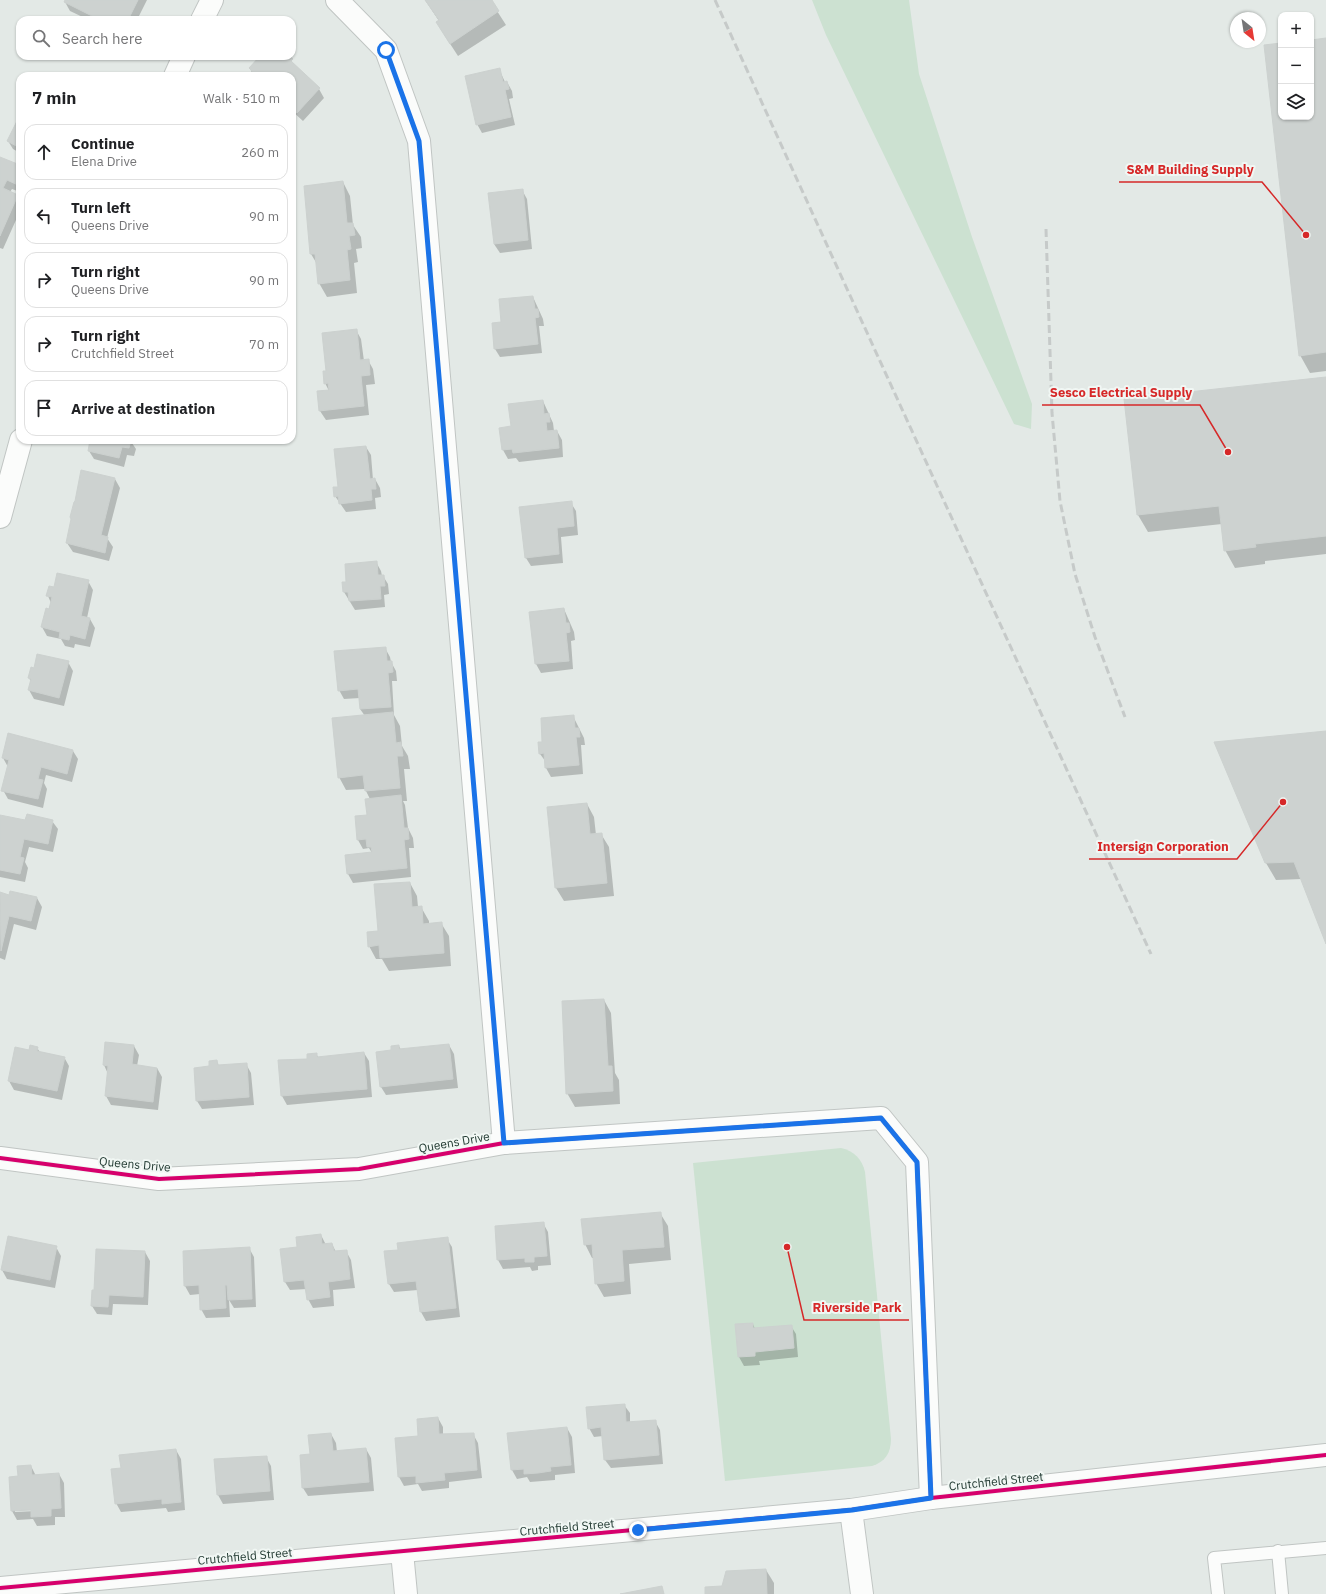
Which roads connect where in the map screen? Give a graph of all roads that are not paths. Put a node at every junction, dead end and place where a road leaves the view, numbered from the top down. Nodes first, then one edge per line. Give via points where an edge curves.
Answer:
1 (212, 0) edge
2 (337, 0) edge
3 (204, 16) edge
4 (182, 60) edge
5 (177, 72) edge
6 (20, 444) edge
7 (0, 517) edge
8 (504, 1143) junction
9 (0, 1158) edge
10 (1326, 1455) edge
11 (931, 1498) junction
12 (852, 1510) junction
13 (1326, 1548) edge
14 (1278, 1551) junction
15 (402, 1552) junction
16 (0, 1588) edge
17 (406, 1594) edge
18 (862, 1594) edge
19 (1218, 1594) edge
20 (1282, 1594) edge

1 - 3 street
2 - 8 street via 386,50 419,141
4 - 5 street
6 - 7 street
8 - 9 street, Queens Drive via 359,1169 159,1179
8 - 11 street, Queens Drive via 881,1118 917,1162
10 - 11 street, Crutchfield Street
11 - 12 street, Crutchfield Street
12 - 15 street, Crutchfield Street
12 - 18 street
13 - 14 lane
14 - 19 lane via 1214,1558
14 - 20 lane
15 - 16 street, Crutchfield Street
15 - 17 street

